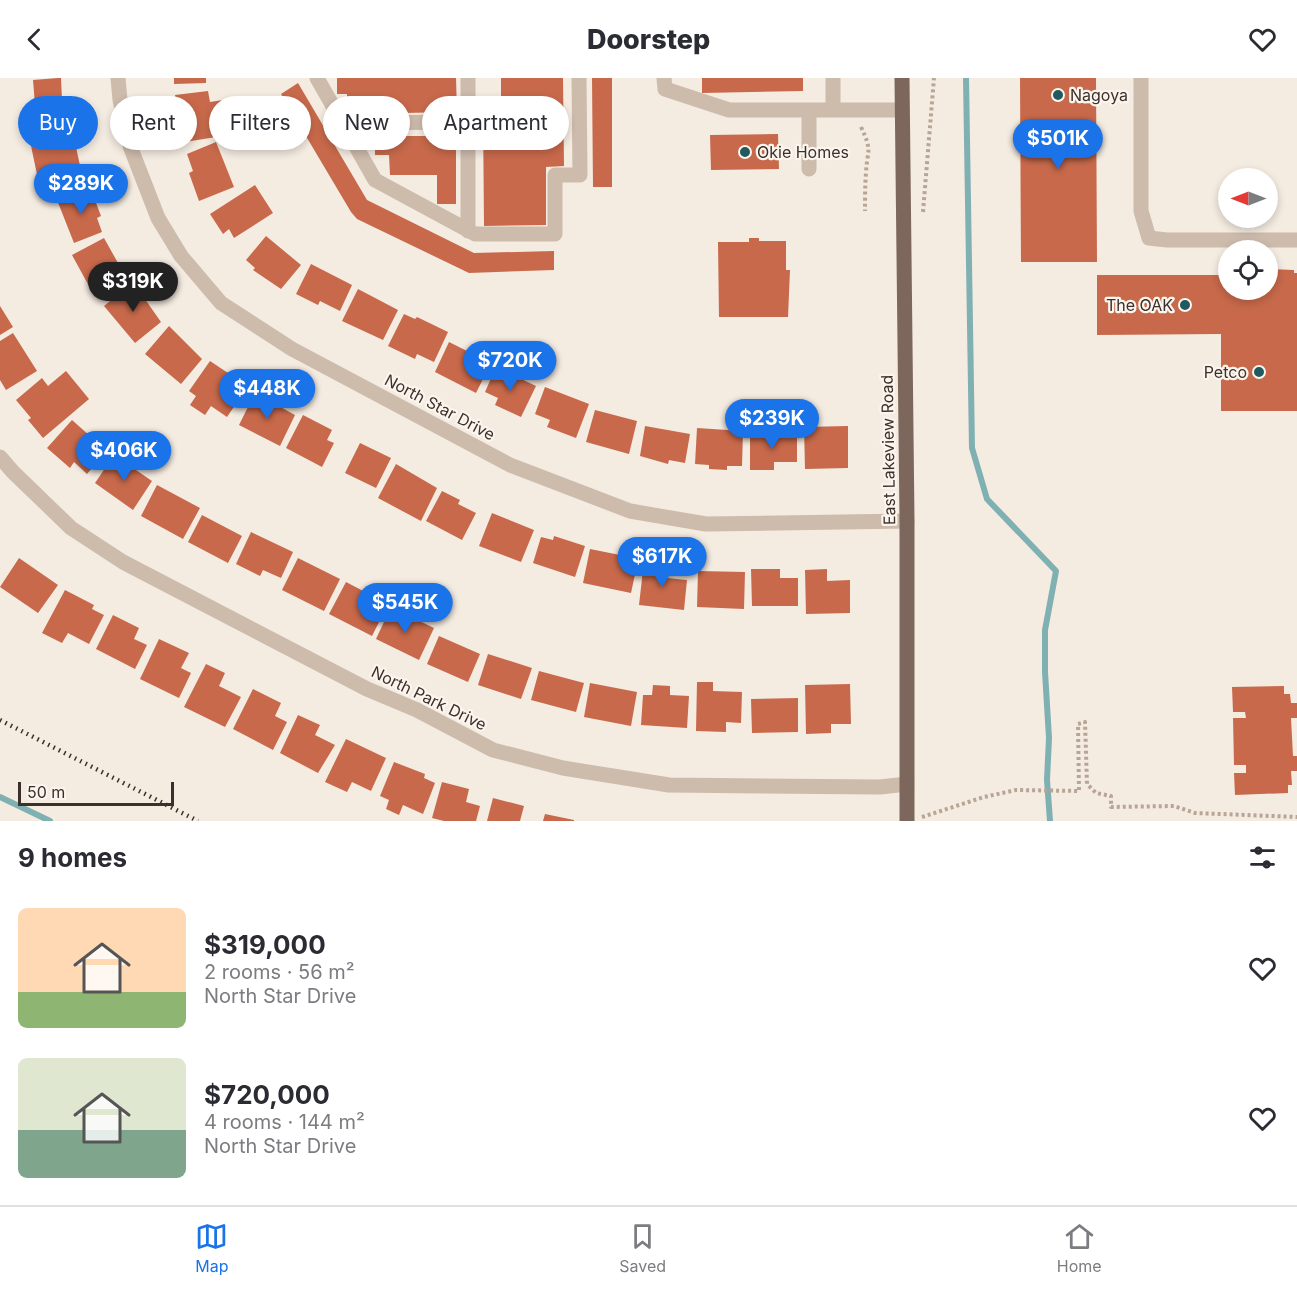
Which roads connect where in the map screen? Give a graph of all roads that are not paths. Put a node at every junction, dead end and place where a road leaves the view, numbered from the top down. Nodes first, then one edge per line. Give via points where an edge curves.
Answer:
1 (118, 78) edge
2 (317, 78) edge
3 (468, 78) edge
4 (579, 78) edge
5 (664, 78) edge
6 (833, 78) edge
7 (902, 78) edge
8 (1141, 78) edge
9 (327, 96) edge
10 (468, 96) edge
11 (833, 110) junction
12 (902, 110) junction
13 (809, 111) junction
14 (358, 150) edge
15 (468, 150) edge
16 (809, 170) dead end
17 (468, 231) junction
18 (1297, 240) edge
19 (0, 457) edge
20 (907, 521) junction
21 (907, 784) junction
22 (907, 821) edge

1 - 20 street, North Star Drive via 130,146 158,218 181,256 221,303 292,349 510,465 630,510 706,524
2 - 9 street
3 - 10 street
4 - 17 street via 580,175 555,175 555,234
5 - 13 street via 664,89 729,110
6 - 11 street
7 - 12 main road, East Lakeview Road
8 - 18 street via 1140,211 1149,238
11 - 12 street
11 - 13 street
12 - 20 main road, East Lakeview Road
13 - 16 street
14 - 17 street via 375,180
15 - 17 street
19 - 21 street, North Park Drive via 71,528 123,562 493,750 563,768 669,785
20 - 21 main road, East Lakeview Road
21 - 22 main road, East Lakeview Road

